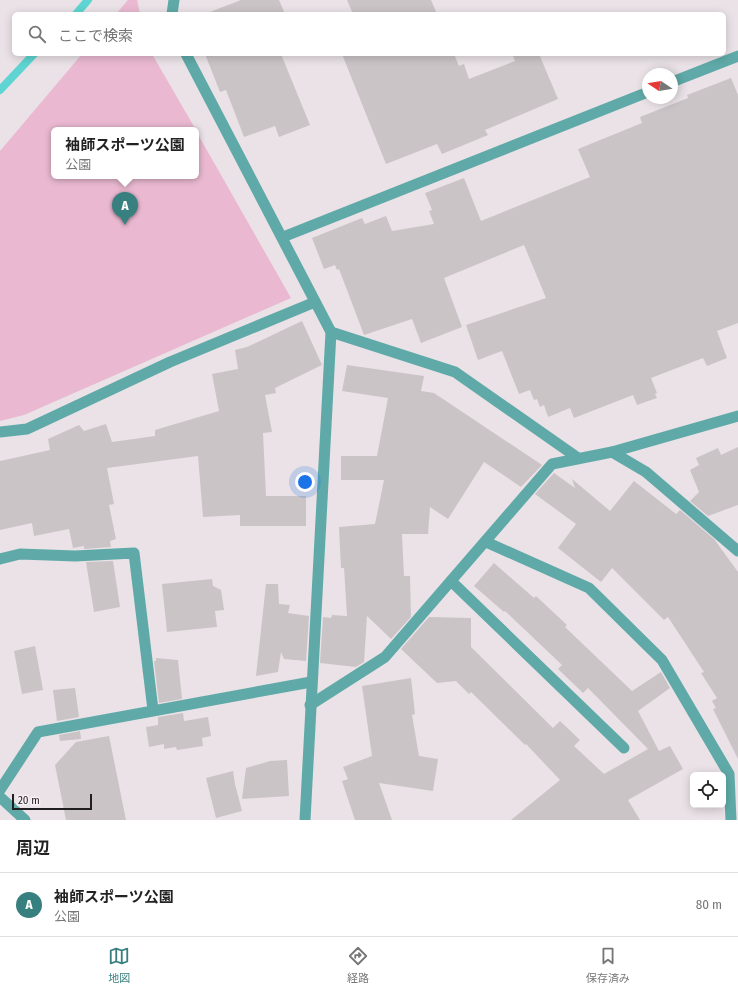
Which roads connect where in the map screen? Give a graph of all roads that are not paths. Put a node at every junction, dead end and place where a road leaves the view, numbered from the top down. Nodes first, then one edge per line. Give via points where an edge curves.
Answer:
1 (174, 0) edge
2 (172, 12) edge
3 (187, 56) edge
4 (738, 56) edge
5 (678, 80) edge
6 (642, 94) edge
7 (282, 237) junction
8 (315, 302) junction
9 (331, 332) junction
10 (738, 416) edge
11 (0, 432) edge
12 (612, 452) junction
13 (578, 458) junction
14 (486, 542) junction
15 (738, 550) edge
16 (0, 559) edge
17 (451, 581) junction
18 (311, 682) junction
19 (310, 705) junction
20 (153, 710) junction
21 (624, 748) dead end
22 (0, 790) edge
23 (0, 797) edge
24 (24, 820) edge
25 (305, 820) edge
26 (731, 820) edge

1 - 2 street
3 - 7 street
4 - 5 street
6 - 7 street
7 - 8 street
8 - 9 street
8 - 11 street via 170,362 27,429
9 - 13 street via 455,372
9 - 18 street
10 - 12 street
12 - 13 street
12 - 15 street via 646,472
13 - 14 street via 552,464
14 - 17 street
14 - 26 street via 589,588 662,660 729,774
16 - 20 street via 20,554 75,556 134,553
17 - 19 street via 384,657
17 - 21 street
18 - 19 street
18 - 20 street
19 - 25 street
20 - 22 street via 38,732
23 - 24 street

